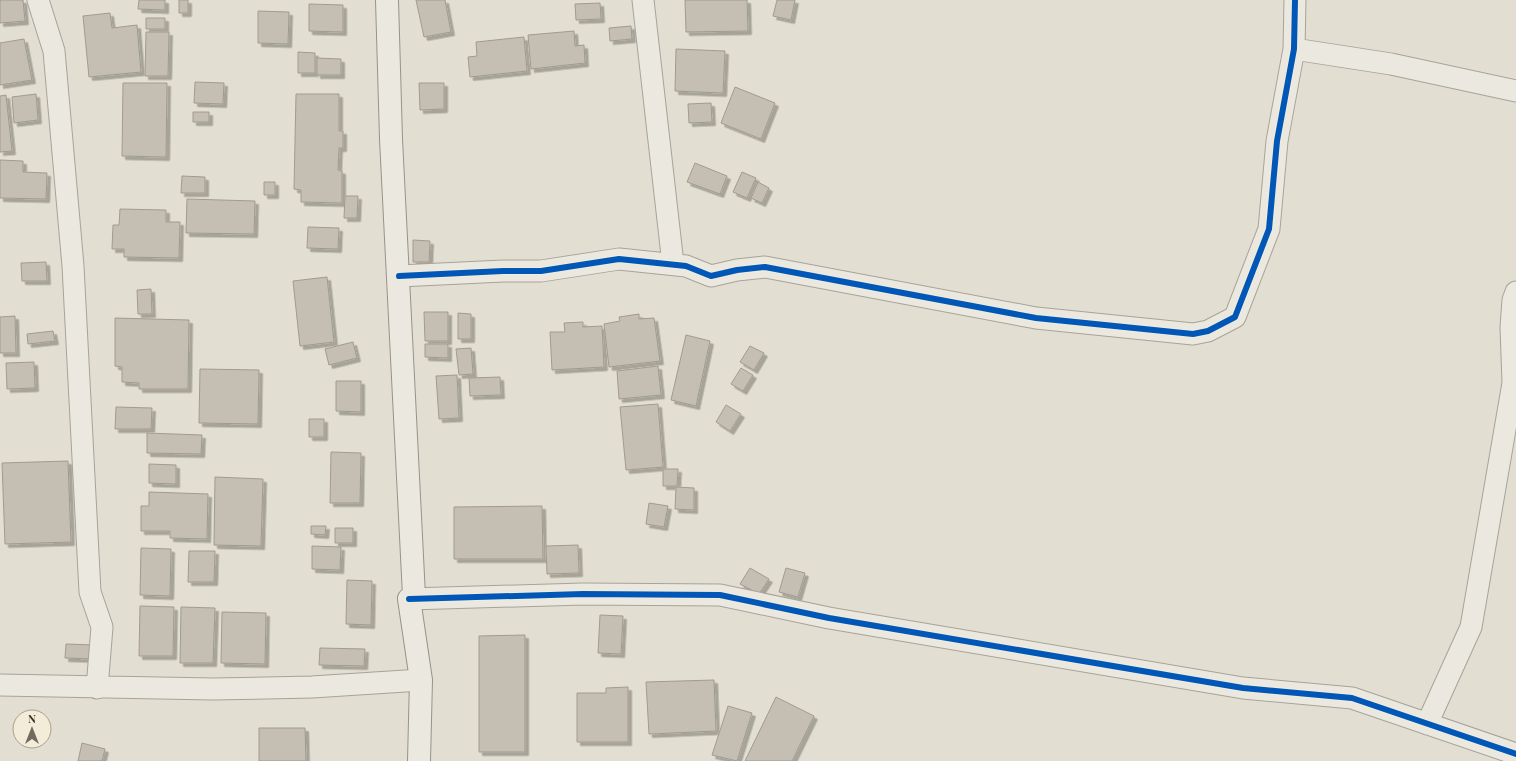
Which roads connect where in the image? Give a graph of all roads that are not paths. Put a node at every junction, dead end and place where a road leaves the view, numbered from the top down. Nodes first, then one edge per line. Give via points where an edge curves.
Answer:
1 (38, 0) edge
2 (387, 0) edge
3 (643, 0) edge
4 (1295, 0) edge
5 (1294, 48) junction
6 (1516, 91) edge
7 (673, 264) junction
8 (399, 276) junction
9 (1516, 292) edge
10 (409, 599) junction
11 (421, 680) junction
12 (0, 685) edge
13 (97, 688) junction
14 (1427, 724) junction
15 (1516, 754) edge
16 (418, 761) edge

1 - 13 street via 54,51 73,266 90,592 102,627
2 - 8 street via 391,139
3 - 7 street
4 - 5 street
5 - 6 street via 1391,64
5 - 7 street via 1276,141 1269,229 1235,317 1208,331 1193,334 1036,318 765,267 711,276 686,266
7 - 8 street via 619,259 541,271
8 - 10 street via 414,596
9 - 14 street via 1511,327 1513,383 1471,628
10 - 11 street
10 - 14 street via 583,594 720,595 844,620 1243,688 1352,698
11 - 13 street via 312,687
11 - 16 street
12 - 13 street
14 - 15 street

